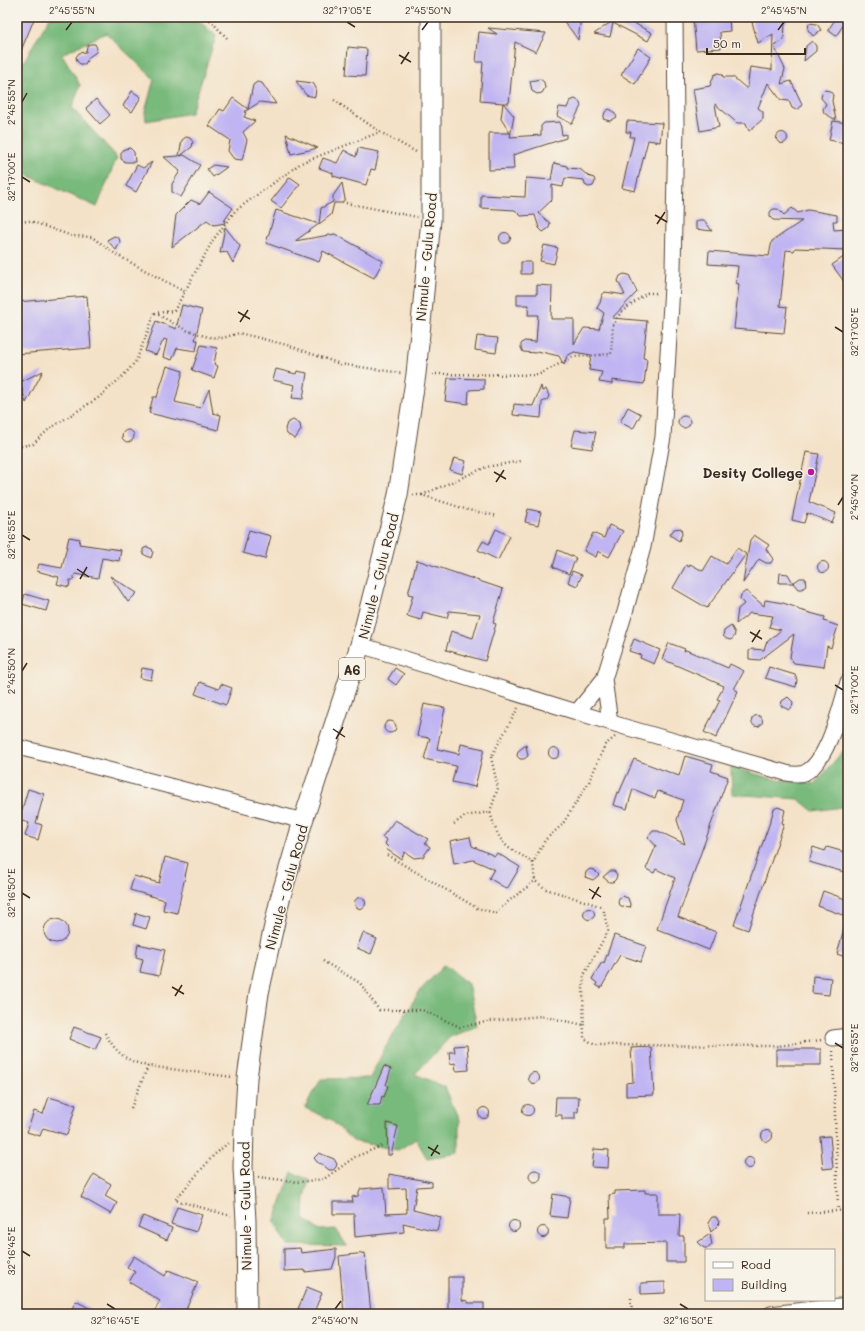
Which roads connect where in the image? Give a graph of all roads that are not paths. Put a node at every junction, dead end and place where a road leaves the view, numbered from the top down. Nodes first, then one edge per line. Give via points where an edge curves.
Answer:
1 (431, 17) edge
2 (675, 17) edge
3 (360, 645) junction
4 (604, 679) junction
5 (848, 682) edge
6 (577, 712) junction
7 (610, 722) junction
8 (17, 747) edge
9 (303, 822) junction
10 (848, 1036) edge
11 (833, 1038) road end
12 (848, 1305) edge
13 (247, 1314) edge
14 (771, 1314) edge

1 - 3 main road, Nimule - Gulu Road / A6 via 431,220 416,374 398,495
2 - 4 street via 673,263 663,437 643,547
3 - 6 street
3 - 9 main road, Nimule - Gulu Road / A6
4 - 6 street
4 - 7 street
5 - 7 street via 827,744 812,768 804,773 786,773
6 - 7 street
8 - 9 street
9 - 13 main road, Nimule - Gulu Road / A6 via 280,899 260,993 247,1078 243,1167
10 - 11 street
12 - 14 street

